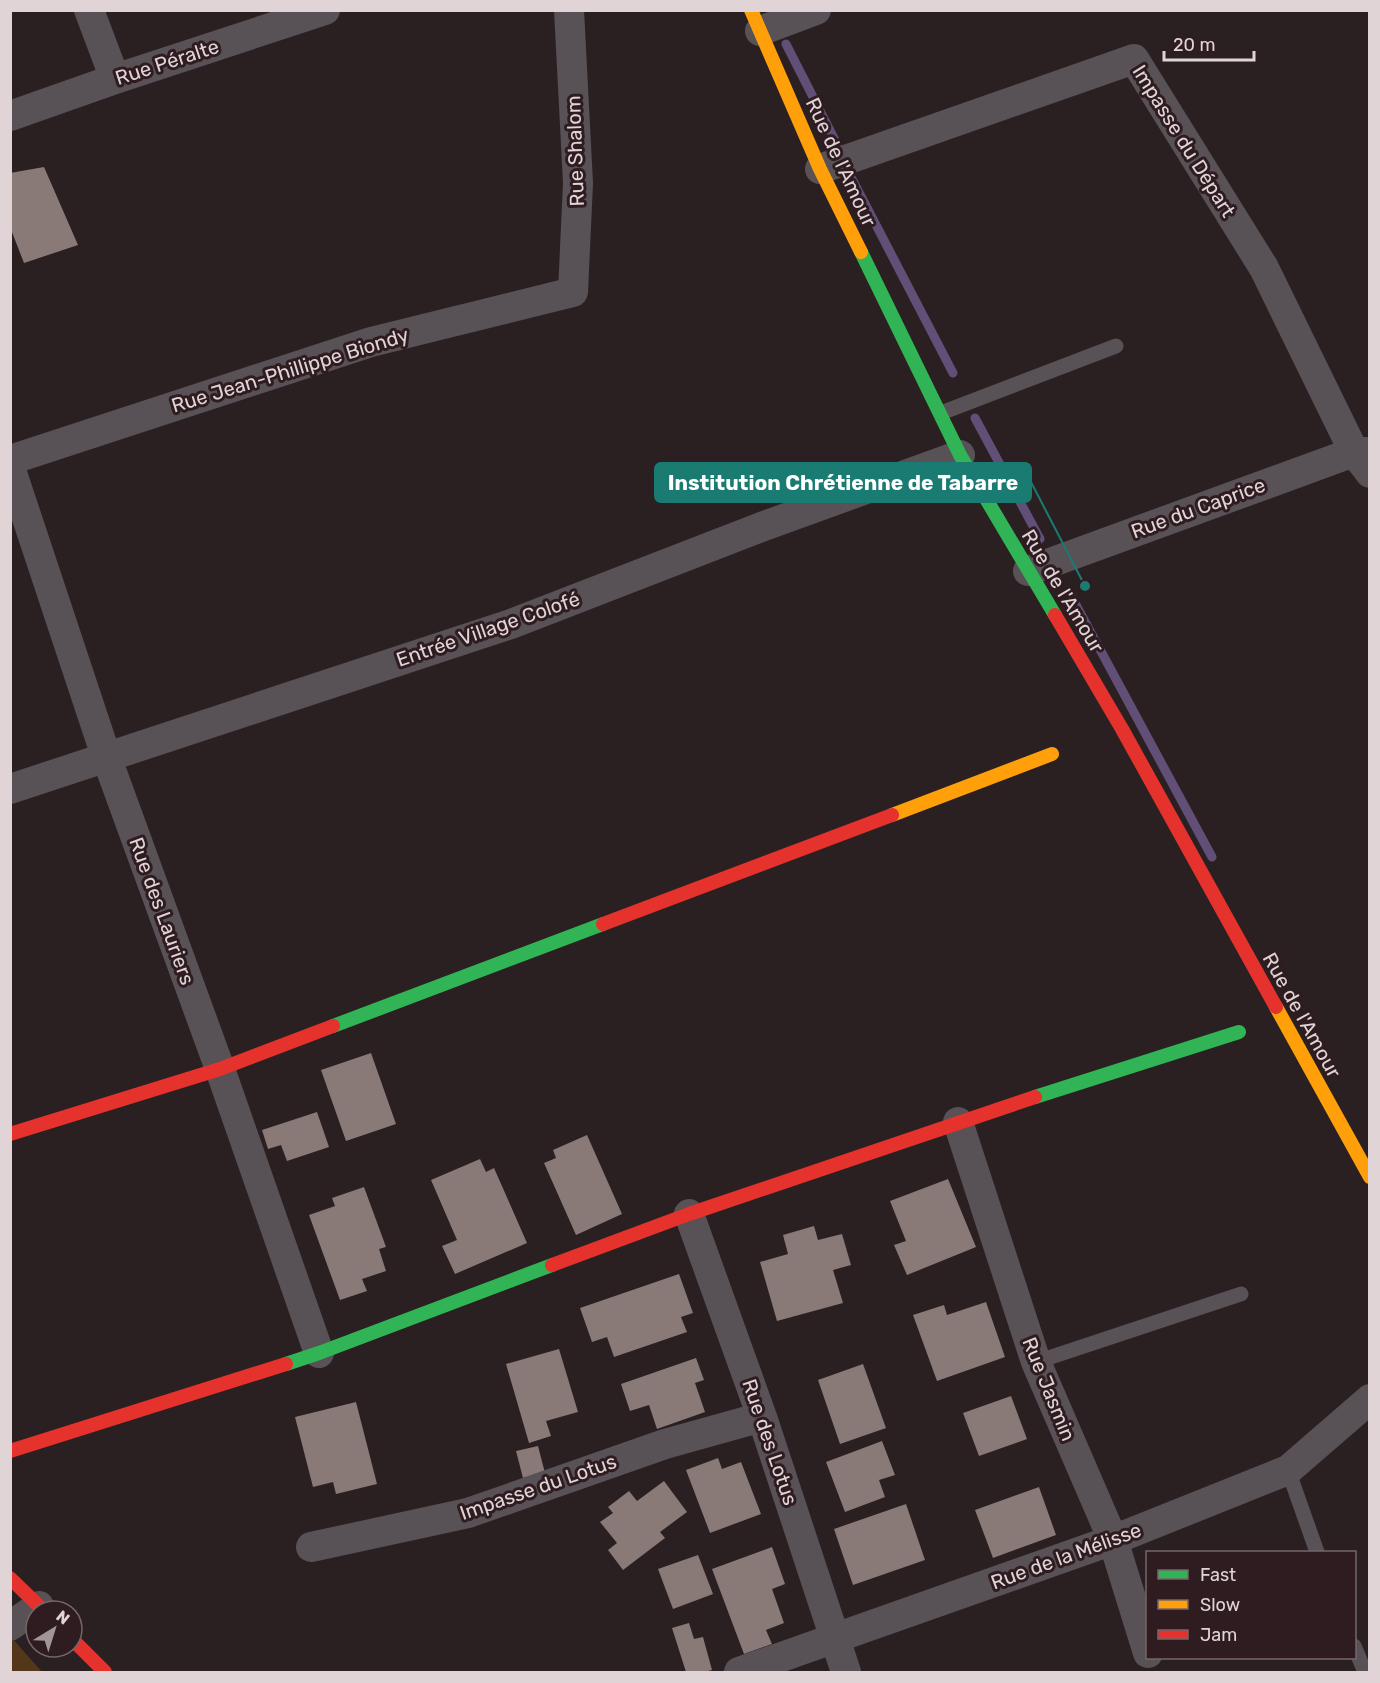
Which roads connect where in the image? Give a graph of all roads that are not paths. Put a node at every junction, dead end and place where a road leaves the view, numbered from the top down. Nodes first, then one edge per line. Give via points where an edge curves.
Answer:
1 (89, 10) edge
2 (325, 10) edge
3 (569, 10) edge
4 (816, 10) edge
5 (756, 21) edge
6 (115, 79) junction
7 (10, 116) edge
8 (820, 169) junction
9 (573, 292) joint
10 (1116, 346) dead end
11 (941, 413) junction
12 (960, 455) junction
13 (1364, 459) edge
14 (10, 460) edge
15 (10, 467) edge
16 (1028, 571) junction
17 (1052, 754) dead end
18 (106, 756) junction
19 (10, 789) edge
20 (1239, 1032) dead end
21 (220, 1069) junction
22 (958, 1122) junction
23 (10, 1134) edge
24 (1370, 1178) edge
25 (689, 1214) junction
26 (1241, 1294) dead end
27 (319, 1353) junction
28 (1035, 1362) junction
29 (1370, 1399) edge
30 (762, 1417) junction
31 (10, 1451) edge
32 (1287, 1470) junction
33 (1113, 1540) junction
34 (312, 1547) dead end
35 (1317, 1551) edge
36 (10, 1578) edge
37 (32, 1599) edge
38 (24, 1618) edge
39 (10, 1626) edge
40 (834, 1640) junction
41 (1146, 1647) edge
42 (84, 1651) edge
43 (1356, 1651) edge
44 (105, 1672) edge
45 (740, 1672) edge
46 (846, 1672) edge
47 (1365, 1672) edge

1 - 6 street
2 - 6 street, Rue Péralte
3 - 9 street, Rue Shalom via 578,183
4 - 5 street
5 - 8 street, Rue de l'Amour
6 - 7 street, Rue Péralte
8 - 11 street, Rue de l'Amour
8 - 13 street, Impasse du Départ via 1134,58 1264,268
9 - 14 street, Rue Jean-Phillippe Biondy via 371,342
10 - 11 lane
11 - 12 street, Rue de l'Amour
12 - 16 street, Rue de l'Amour
12 - 18 street, Entrée Village Colofé via 511,624
13 - 16 street, Rue du Caprice
15 - 18 street, Rue des Lauriers
16 - 24 street, Rue de l'Amour via 1122,729
17 - 21 street
18 - 19 street, Entrée Village Colofé
18 - 21 street, Rue des Lauriers
20 - 22 street
21 - 23 street
21 - 27 street, Rue des Lauriers
22 - 25 street
22 - 28 street, Rue Jasmin
25 - 27 street
25 - 30 street, Rue des Lotus
26 - 28 lane
27 - 31 street
28 - 33 street, Rue Jasmin
29 - 32 street, Rue de la Mélisse
30 - 34 street, Impasse du Lotus via 664,1444 468,1513
30 - 40 street, Rue des Lotus
32 - 33 street, Rue de la Mélisse
32 - 35 lane
33 - 40 street, Rue de la Mélisse
33 - 41 street, Rue Jasmin
36 - 37 street
38 - 39 street
40 - 45 street, Rue de la Mélisse
40 - 46 street, Rue des Lotus
42 - 44 street
43 - 47 lane

